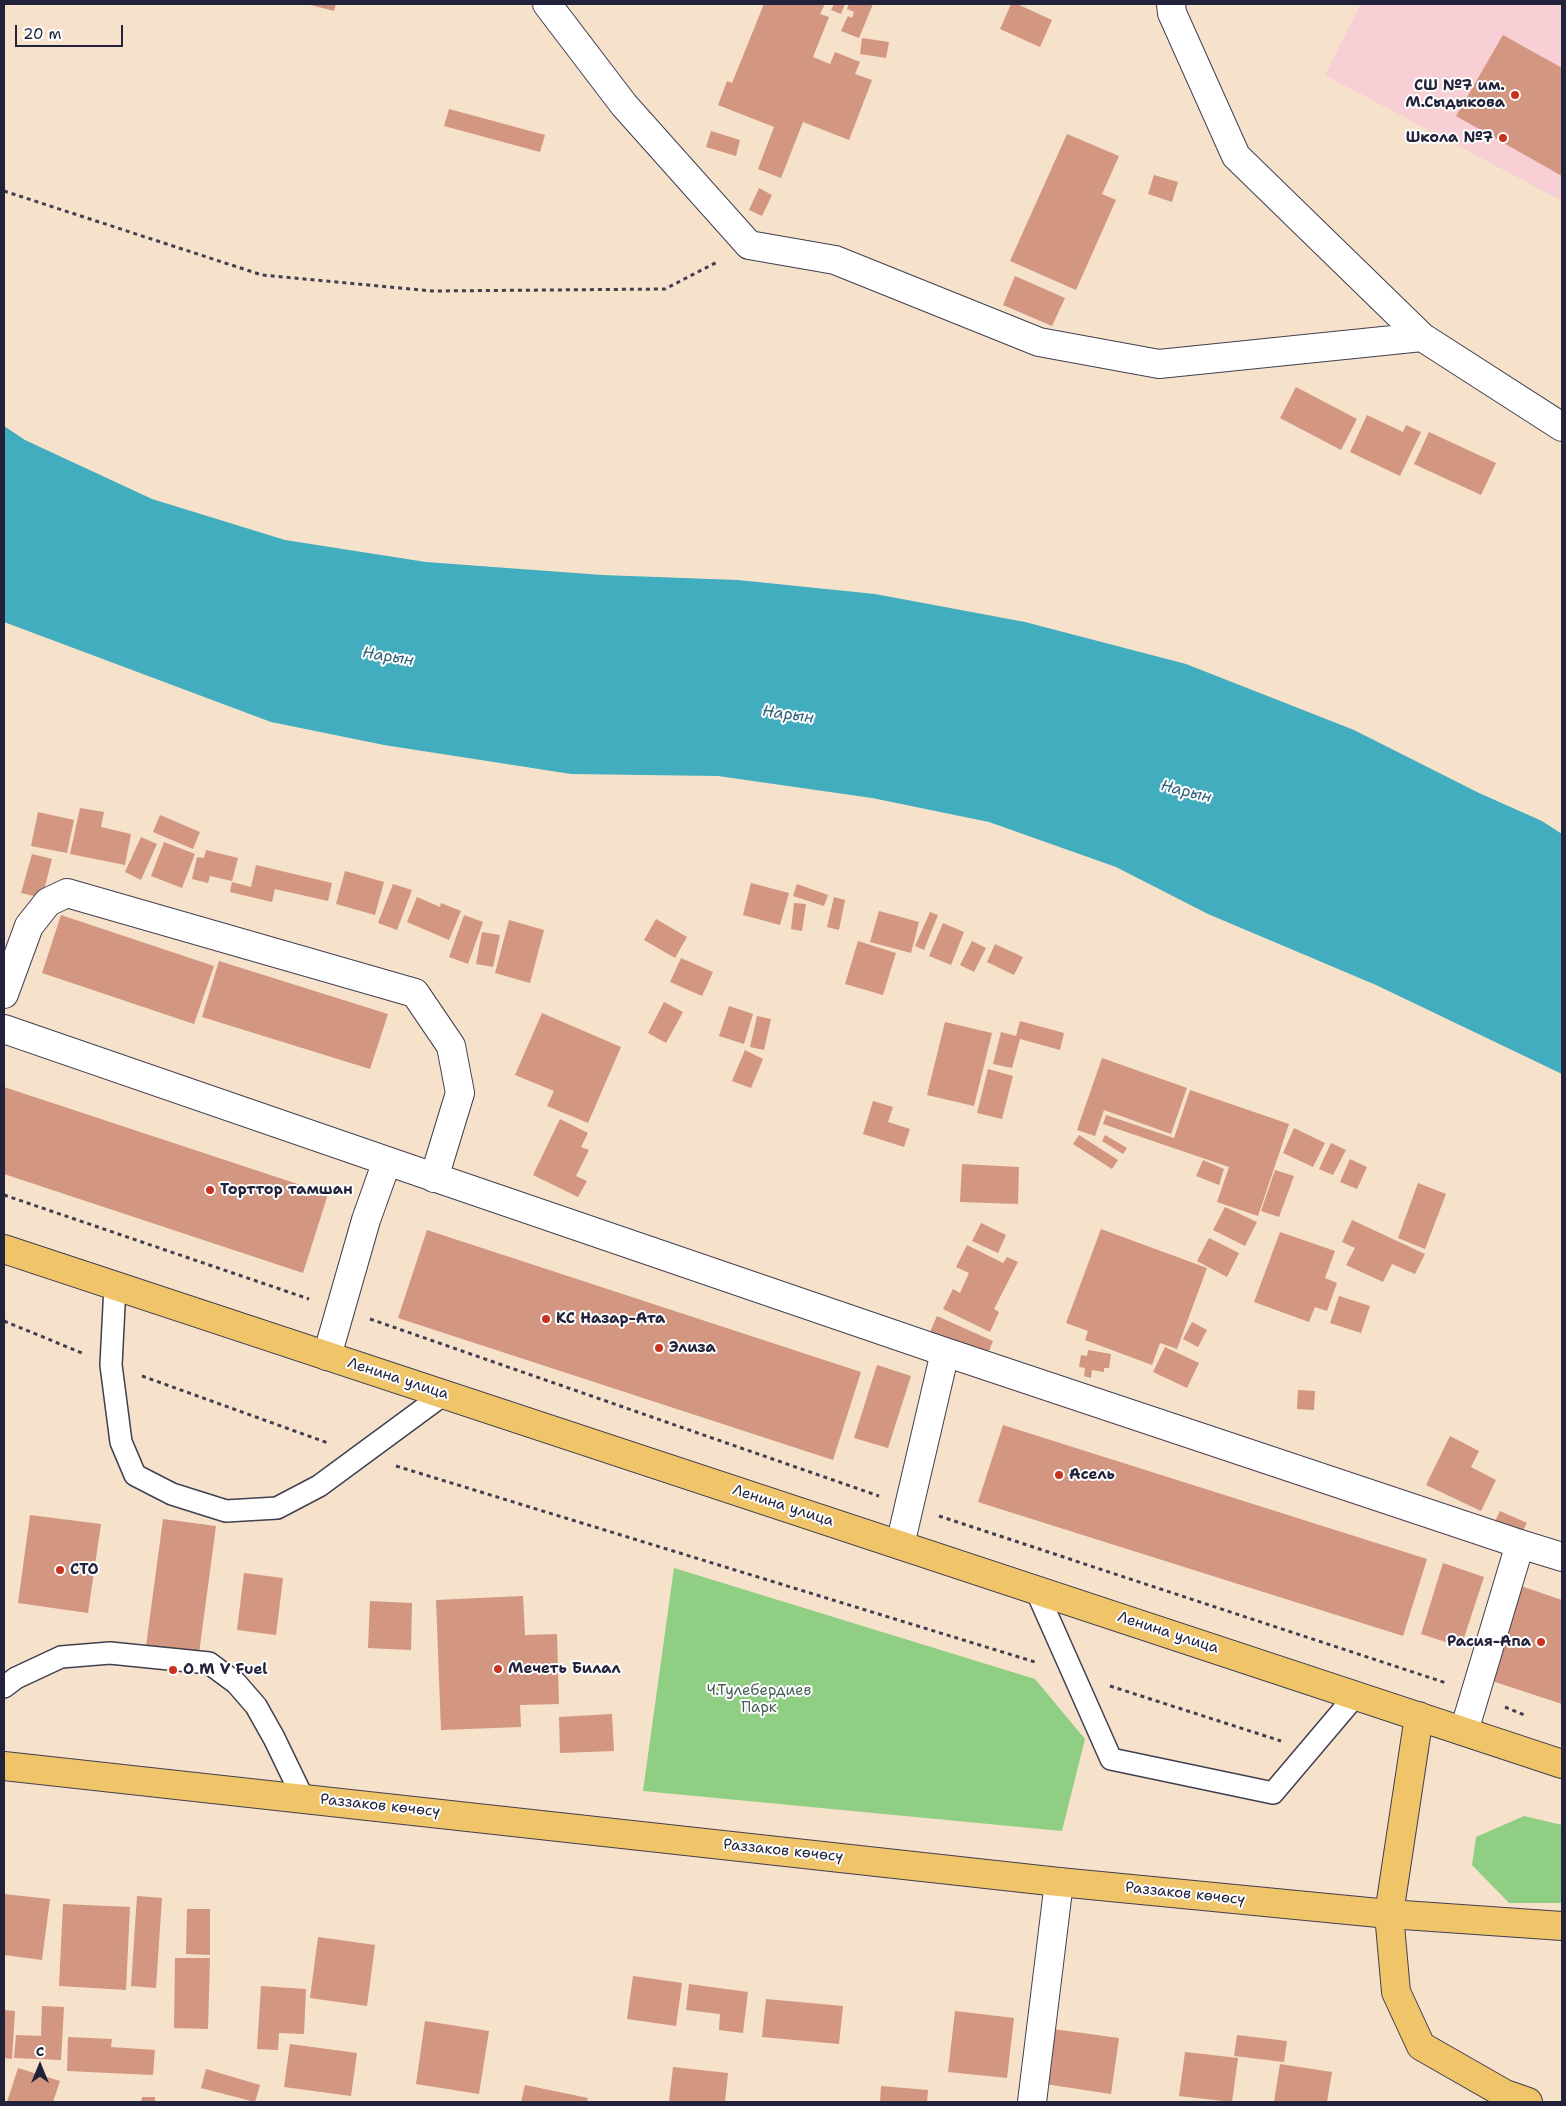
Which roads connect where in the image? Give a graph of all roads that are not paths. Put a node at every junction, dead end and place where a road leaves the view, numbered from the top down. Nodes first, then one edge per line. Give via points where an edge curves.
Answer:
1 (547, 4) edge
2 (1171, 4) edge
3 (1422, 337) junction
4 (1562, 426) edge
5 (4, 994) edge
6 (4, 1029) edge
7 (387, 1161) junction
8 (434, 1178) junction
9 (4, 1249) edge
10 (115, 1286) junction
11 (945, 1352) junction
12 (327, 1356) junction
13 (444, 1394) junction
14 (1520, 1544) junction
15 (900, 1545) junction
16 (1562, 1557) edge
17 (1036, 1590) junction
18 (4, 1687) edge
19 (1356, 1695) junction
20 (1419, 1716) junction
21 (1464, 1731) junction
22 (1562, 1764) edge
23 (4, 1766) edge
24 (303, 1798) junction
25 (1059, 1882) junction
26 (1389, 1914) junction
27 (1562, 1926) edge
28 (1032, 2102) edge
29 (1528, 2102) edge

1 - 3 street via 624,105 748,245 835,260 1038,342 1159,364
2 - 3 street via 1172,13 1236,156
3 - 4 street
5 - 8 street via 30,926 48,902 68,893 415,994 451,1046 460,1093
6 - 7 street
7 - 8 street
7 - 12 street via 366,1220
8 - 11 street
9 - 10 main road, Ленина улица
10 - 12 main road, Ленина улица
10 - 13 lane via 111,1365 121,1442 135,1475 172,1494 226,1511 277,1508 319,1486
11 - 14 street
11 - 15 street
12 - 13 main road, Ленина улица
13 - 15 main road, Ленина улица
14 - 16 street
14 - 21 street
15 - 17 main road, Ленина улица
17 - 19 main road, Ленина улица
17 - 19 lane via 1111,1759 1273,1793
18 - 24 lane via 61,1657 110,1652 209,1663 236,1683 256,1706
19 - 20 main road, Ленина улица
20 - 21 main road, Ленина улица
20 - 26 main road
21 - 22 main road, Ленина улица
23 - 24 main road, Раззаков көчөсү
24 - 25 main road, Раззаков көчөсү
25 - 26 main road, Раззаков көчөсү
25 - 28 street
26 - 27 main road, Раззаков көчөсү
26 - 29 main road via 1396,1992 1421,2046 1505,2094

